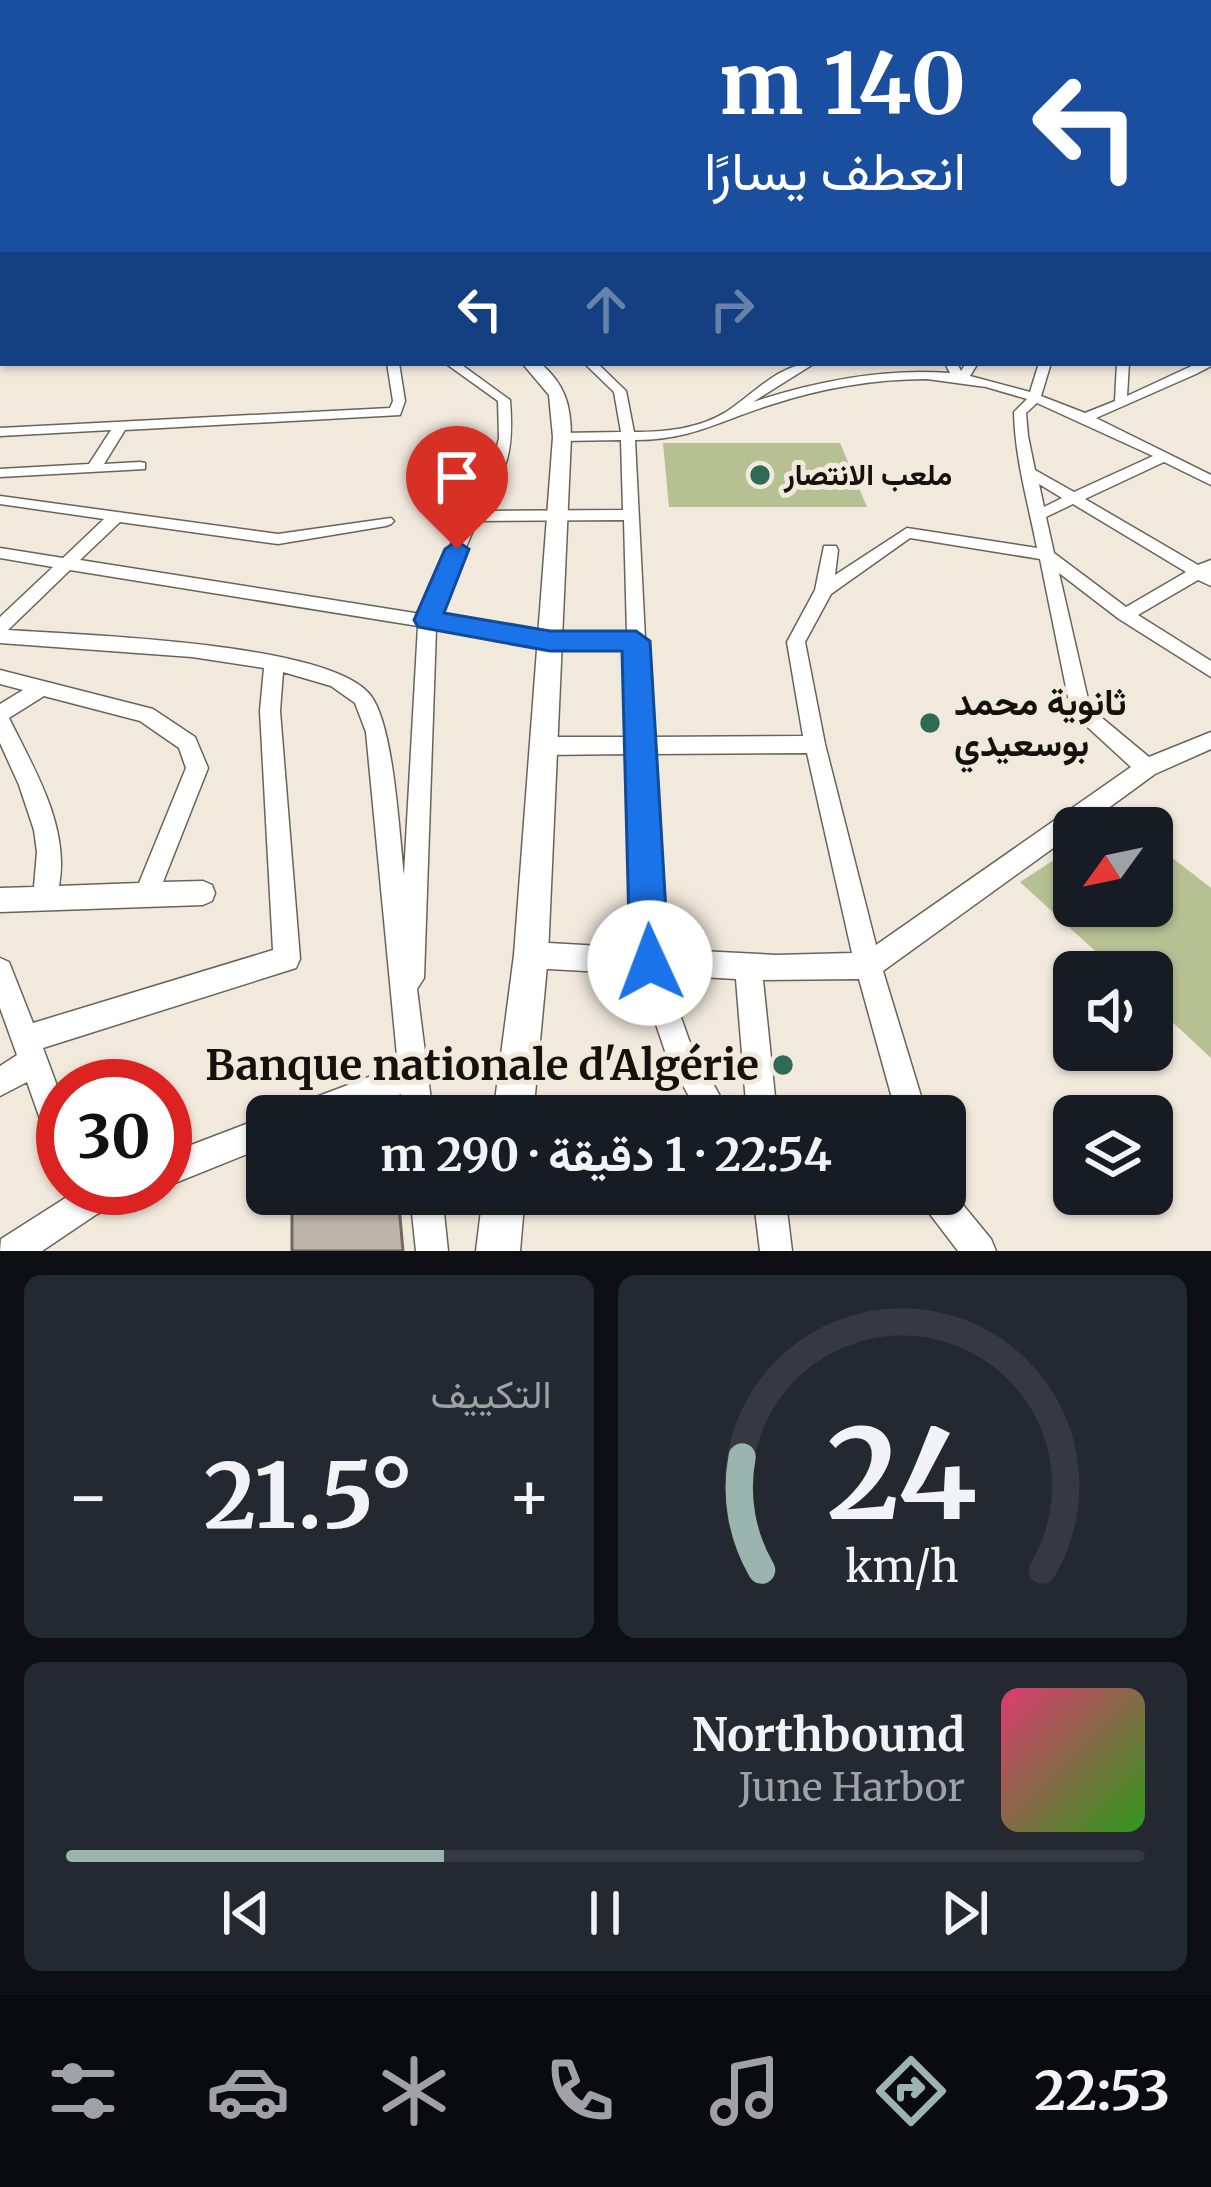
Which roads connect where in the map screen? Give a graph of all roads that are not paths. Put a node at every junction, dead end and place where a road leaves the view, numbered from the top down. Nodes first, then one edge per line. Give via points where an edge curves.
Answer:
1 (393, 366) edge
2 (455, 366) edge
3 (534, 366) edge
4 (593, 366) edge
5 (804, 366) edge
6 (952, 366) edge
7 (971, 366) edge
8 (1045, 366) edge
9 (1124, 366) edge
10 (1198, 366) edge
11 (958, 377) junction
12 (1034, 400) junction
13 (1120, 400) junction
14 (736, 412) junction
15 (1085, 418) junction
16 (121, 425) junction
17 (0, 432) edge
18 (628, 436) junction
19 (562, 437) junction
20 (1163, 457) junction
21 (140, 466) dead end
22 (94, 468) junction
23 (1026, 470) junction
24 (0, 473) edge
25 (1211, 482) edge
26 (1068, 497) junction
27 (0, 500) edge
28 (1037, 514) junction
29 (559, 515) junction
30 (631, 515) junction
31 (117, 516) junction
32 (471, 516) junction
33 (386, 520) dead end
34 (830, 550) dead end
35 (0, 553) edge
36 (1047, 555) junction
37 (68, 562) junction
38 (1206, 572) edge
39 (824, 590) junction
40 (1125, 615) junction
41 (428, 620) junction
42 (0, 627) edge
43 (0, 636) edge
44 (550, 641) junction
45 (636, 641) junction
46 (274, 662) junction
47 (1211, 670) edge
48 (0, 677) edge
49 (42, 688) junction
50 (0, 717) edge
51 (1211, 740) edge
52 (815, 744) junction
53 (543, 746) junction
54 (643, 747) junction
55 (1147, 768) junction
56 (203, 893) dead end
57 (146, 894) junction
58 (44, 899) junction
59 (0, 900) edge
60 (531, 955) junction
61 (650, 963) junction
62 (868, 966) junction
63 (748, 967) junction
64 (0, 970) edge
65 (408, 1034) junction
66 (28, 1051) junction
67 (36, 1072) edge
68 (413, 1075) junction
69 (0, 1082) edge
70 (361, 1095) edge
71 (415, 1095) edge
72 (515, 1095) edge
73 (704, 1095) edge
74 (760, 1095) edge
75 (906, 1095) edge
76 (246, 1139) edge
77 (192, 1160) edge
78 (58, 1215) edge
79 (428, 1215) edge
80 (502, 1215) edge
81 (772, 1215) edge
82 (951, 1215) edge
83 (13, 1251) edge
84 (432, 1251) edge
85 (498, 1251) edge
86 (776, 1251) edge
87 (979, 1251) edge

1 - 16 street via 395,412
2 - 32 street via 506,404 499,472
3 - 19 main road via 563,398
4 - 18 street via 620,392
5 - 14 street
6 - 11 street
7 - 11 street
8 - 12 street
9 - 13 street
10 - 13 street via 1165,388
11 - 12 street
11 - 14 street via 873,379
12 - 15 street
12 - 23 street via 1020,412
13 - 15 street
14 - 18 street via 668,436
15 - 20 street
16 - 17 street
16 - 22 street
18 - 19 street
18 - 30 street
19 - 29 main road
20 - 25 street
20 - 26 street
21 - 22 street
22 - 24 street
23 - 26 street
23 - 28 street
26 - 28 street
26 - 38 street
27 - 31 street
28 - 36 street
29 - 30 street
29 - 32 street
29 - 44 main road
30 - 45 street
31 - 33 street via 278,539
31 - 37 street
32 - 41 street
34 - 39 street
35 - 37 street
36 - 39 street via 907,533
36 - 40 street
36 - 55 street via 1082,712
37 - 41 street
37 - 42 street
38 - 40 street
39 - 52 street via 796,642
40 - 47 street
41 - 44 street
41 - 65 street
43 - 46 street
44 - 45 street
44 - 53 main road
45 - 54 street
46 - 65 street via 332,677 362,698 376,733
46 - 66 street via 276,892 287,959
48 - 49 street
49 - 50 street
49 - 57 street via 146,715 188,743 197,768
50 - 58 street via 46,826 53,870
51 - 55 street
52 - 54 street
52 - 62 street
53 - 54 street
53 - 60 main road
54 - 61 street
55 - 62 street
56 - 57 street
57 - 58 street
58 - 59 street
60 - 61 street
60 - 72 main road
61 - 63 street
61 - 73 street via 677,1047
62 - 63 street
62 - 75 street
63 - 74 street
64 - 66 street
65 - 68 street
66 - 67 street
66 - 69 street
68 - 70 street
68 - 71 street
76 - 77 street
78 - 83 street
79 - 84 street
80 - 85 main road
81 - 86 street
82 - 87 street

